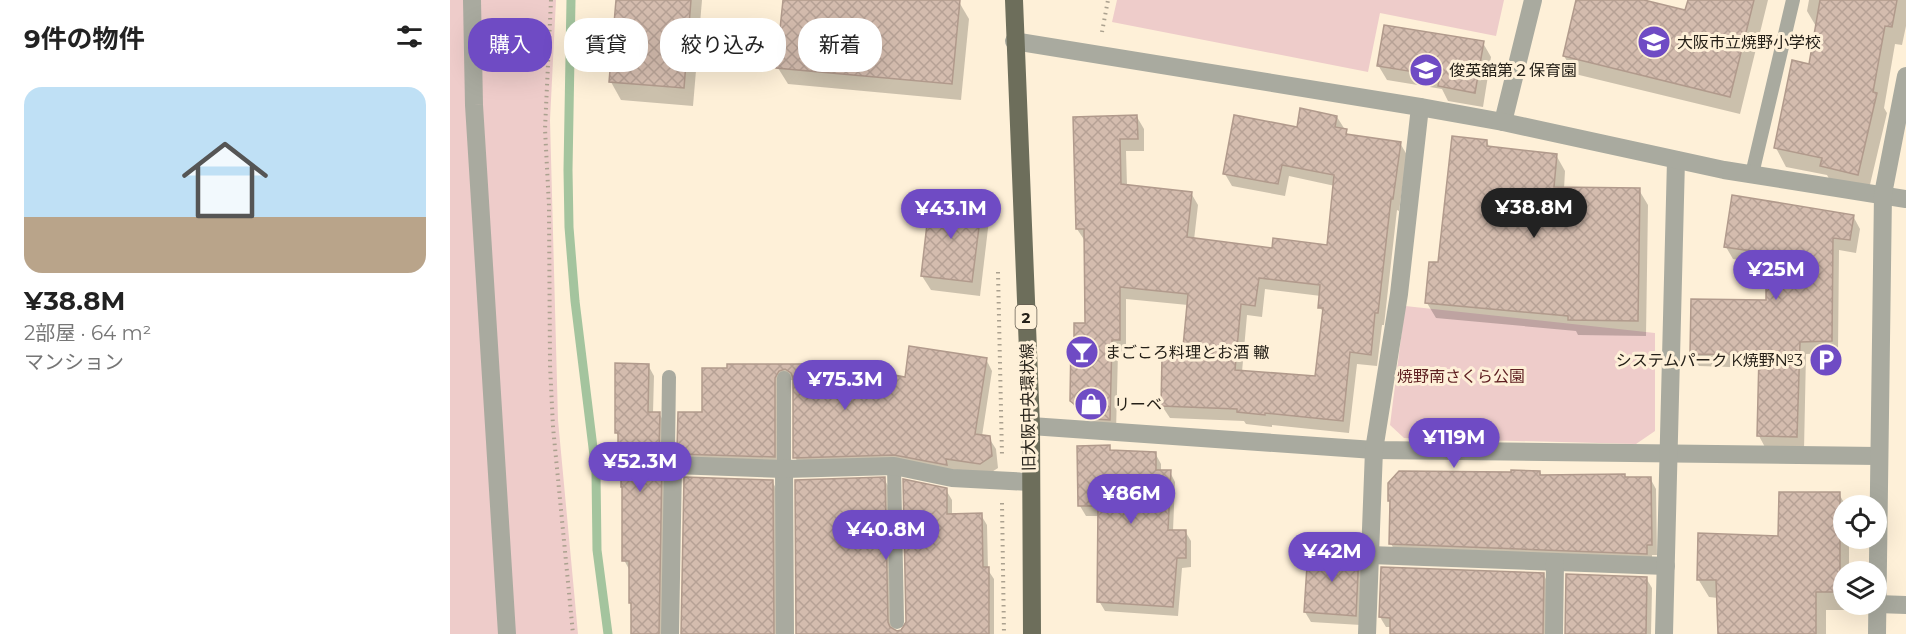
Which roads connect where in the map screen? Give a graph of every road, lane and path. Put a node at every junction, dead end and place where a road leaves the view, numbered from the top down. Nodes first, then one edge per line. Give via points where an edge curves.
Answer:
1 (472, 0) edge
2 (551, 0) edge
3 (1014, 0) edge
4 (1108, 0) edge
5 (1533, 0) edge
6 (1793, 0) edge
7 (1101, 35) dead end
8 (1014, 41) junction
9 (1906, 76) edge
10 (1420, 107) junction
11 (1503, 123) junction
12 (1676, 160) junction
13 (1752, 174) junction
14 (1883, 194) junction
15 (1906, 199) edge
16 (998, 270) dead end
17 (669, 376) dead end
18 (784, 378) dead end
19 (1031, 426) junction
20 (1374, 450) junction
21 (1669, 454) junction
22 (1878, 456) junction
23 (672, 465) junction
24 (894, 466) junction
25 (784, 469) junction
26 (1002, 481) junction
27 (1030, 482) junction
28 (1370, 555) junction
29 (1877, 561) edge
30 (1555, 562) junction
31 (1666, 566) junction
32 (1887, 604) edge
33 (1906, 605) edge
34 (1877, 615) edge
35 (897, 622) dead end
36 (507, 634) edge
37 (573, 634) edge
38 (670, 634) edge
39 (784, 634) edge
40 (1004, 634) edge
41 (1032, 634) edge
42 (1367, 634) edge
43 (1554, 634) edge
44 (1664, 634) edge
45 (1877, 634) edge

1 - 36 street via 474,105
2 - 37 path via 545,129 550,365
3 - 8 main road, 旧大阪中央環状線 / 2
4 - 7 path
5 - 11 street
6 - 13 lane
8 - 10 street
8 - 19 main road, 旧大阪中央環状線 / 2
9 - 14 street
10 - 11 street
10 - 20 street via 1399,294
11 - 12 street
12 - 13 street
12 - 21 street
13 - 14 street
14 - 15 street
14 - 22 street
16 - 26 path
17 - 23 lane via 668,450
18 - 25 lane
19 - 20 street
19 - 27 main road, 旧大阪中央環状線 / 2
20 - 21 street
20 - 28 street
21 - 22 street
21 - 31 street
22 - 29 street
23 - 25 street
23 - 38 street
24 - 25 street
24 - 26 street via 952,478
24 - 35 lane
25 - 39 street
26 - 27 street
26 - 40 path
27 - 41 main road, 旧大阪中央環状線 / 2
28 - 30 street
28 - 42 street
30 - 31 street
30 - 43 street
31 - 44 street
32 - 33 street
34 - 45 street

